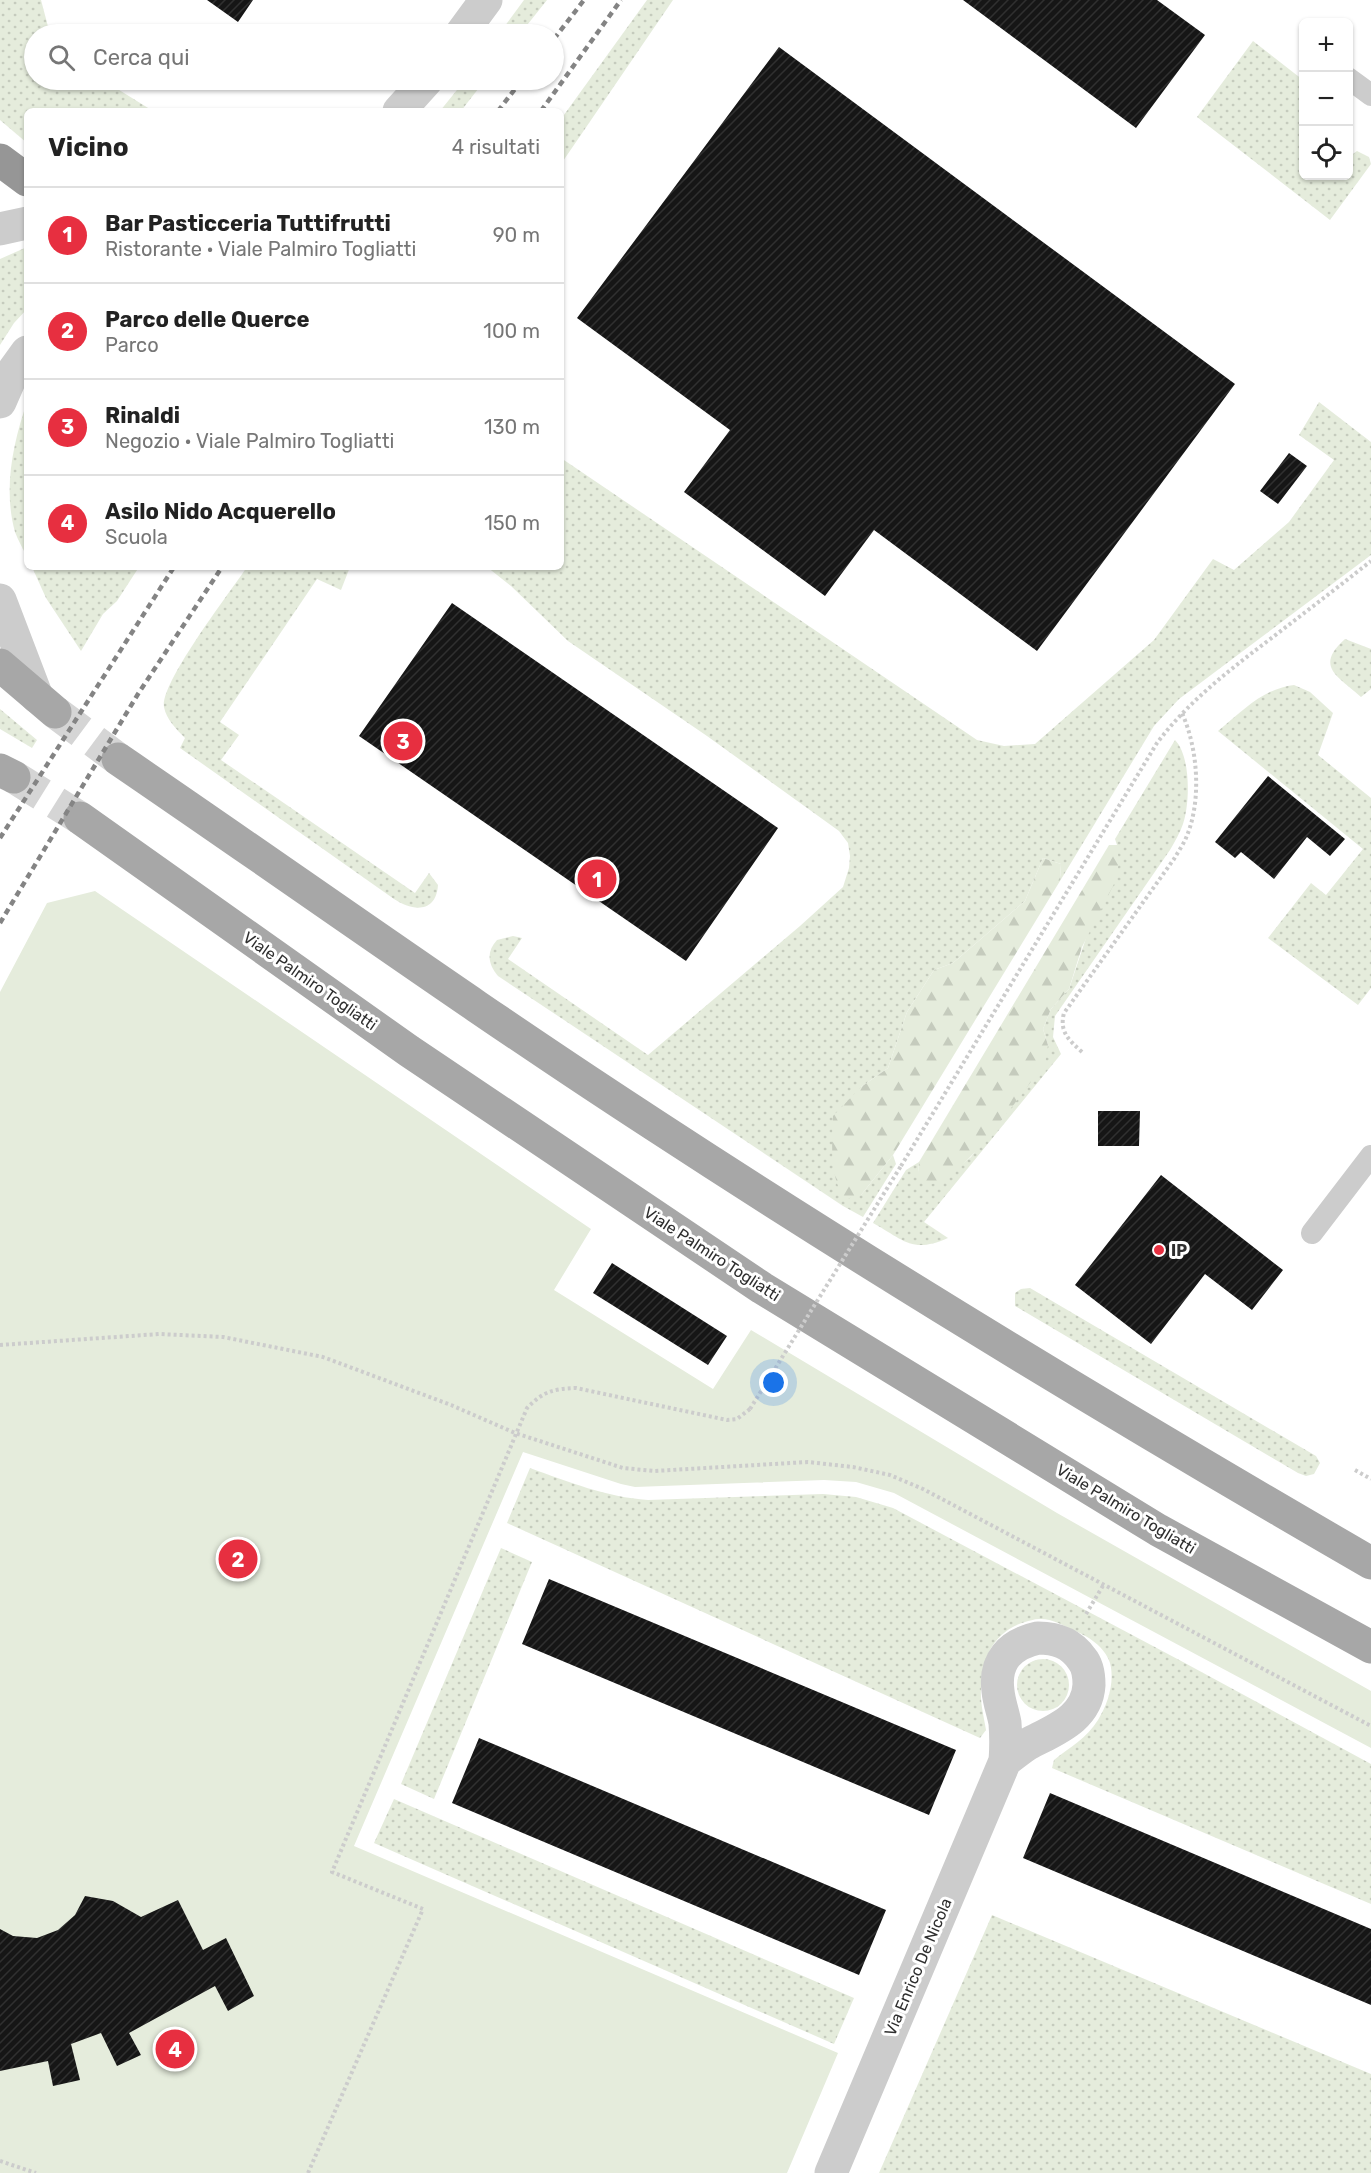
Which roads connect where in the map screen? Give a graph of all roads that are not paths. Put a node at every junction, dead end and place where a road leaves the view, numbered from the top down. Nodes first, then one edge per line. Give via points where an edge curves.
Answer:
1 (486, 0) edge
2 (468, 24) edge
3 (1353, 82) edge
4 (418, 90) edge
5 (1371, 95) edge
6 (402, 108) edge
7 (0, 160) edge
8 (24, 178) edge
9 (0, 216) edge
10 (24, 220) edge
11 (24, 222) edge
12 (0, 229) edge
13 (24, 356) edge
14 (0, 402) edge
15 (0, 600) edge
16 (0, 665) edge
17 (46, 704) joint
18 (118, 759) tunnel mouth
19 (80, 818) tunnel mouth
20 (1371, 1156) edge
21 (1312, 1233) dead end
22 (1371, 1563) edge
23 (1371, 1647) edge
24 (1005, 1761) dead end
25 (831, 2173) edge

1 - 2 street
3 - 5 lane
4 - 6 street
7 - 8 highway
9 - 10 street
11 - 12 street
13 - 14 street
15 - 17 street
16 - 17 main road
18 - 22 main road via 642,1117 791,1214 1174,1448
19 - 23 main road, Viale Palmiro Togliatti via 410,1051 762,1288 1158,1530
20 - 21 lane
24 - 25 street, Via Enrico De Nicola

